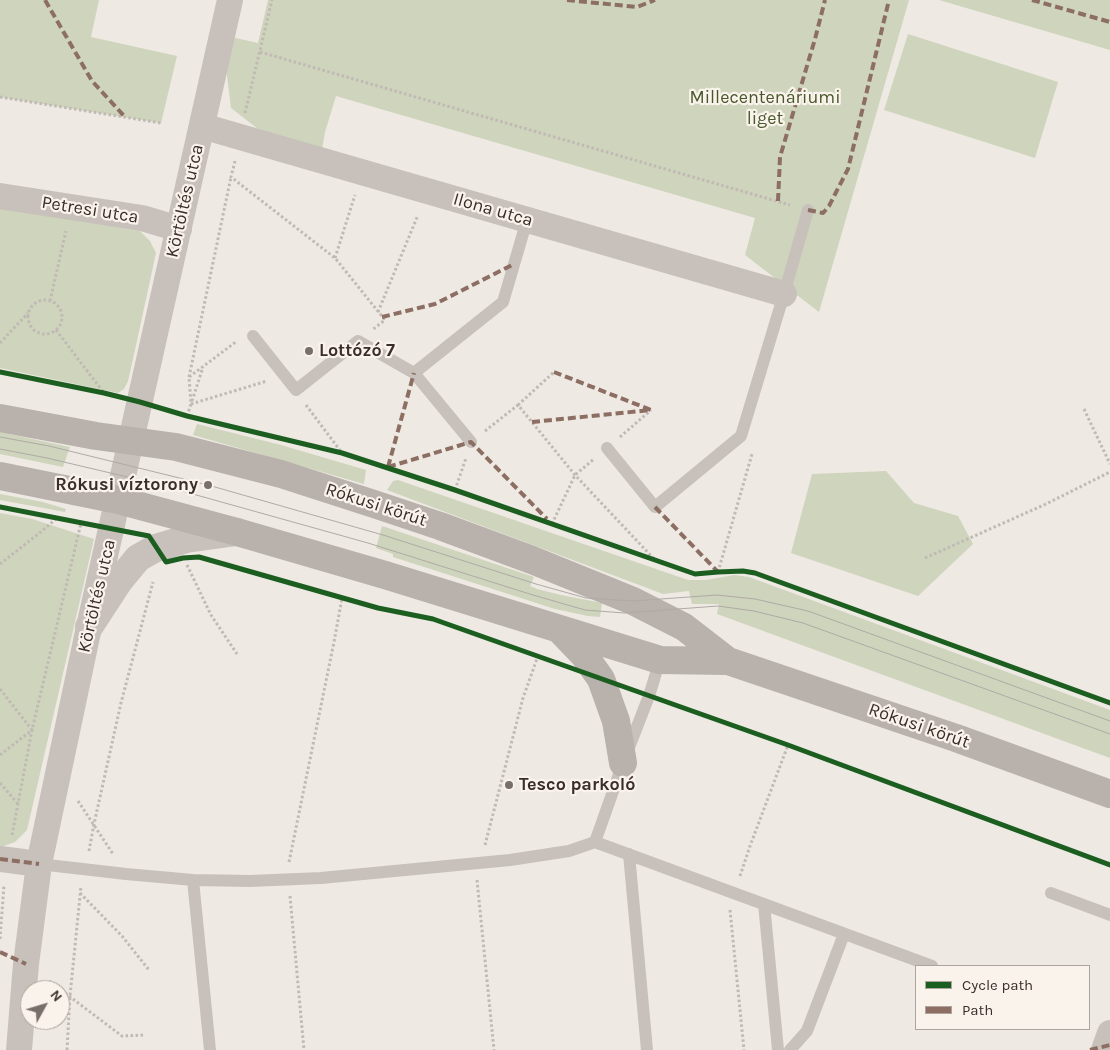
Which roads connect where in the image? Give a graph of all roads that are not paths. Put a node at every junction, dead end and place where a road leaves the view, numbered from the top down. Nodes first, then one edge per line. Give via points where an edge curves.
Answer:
1 (230, 0) edge
2 (202, 126) junction
3 (0, 196) edge
4 (808, 210) road end
5 (527, 220) junction
6 (179, 229) junction
7 (784, 294) junction
8 (253, 336) road end
9 (414, 373) junction
10 (0, 418) edge
11 (132, 441) junction
12 (471, 442) road end
13 (606, 448) road end
14 (0, 476) edge
15 (118, 500) junction
16 (237, 532) junction
17 (642, 605) junction
18 (90, 627) junction
19 (559, 629) junction
20 (660, 660) junction
21 (728, 661) junction
22 (622, 763) junction
23 (1110, 794) edge
24 (595, 842) junction
25 (629, 854) junction
26 (3, 859) edge
27 (39, 864) junction
28 (193, 880) junction
29 (1051, 892) dead end
30 (764, 904) junction
31 (1110, 914) edge
32 (844, 934) junction
33 (929, 965) edge
34 (1110, 1033) edge
35 (19, 1050) edge
36 (210, 1050) edge
37 (647, 1050) edge
38 (778, 1050) edge
39 (790, 1050) edge
40 (1104, 1050) edge

1 - 2 street, Körtöltés utca
2 - 5 street, Ilona utca
2 - 6 street, Körtöltés utca
3 - 6 street, Petresi utca via 142,218
4 - 7 lane
5 - 7 street, Ilona utca
5 - 9 lane via 502,302
6 - 11 street, Körtöltés utca
7 - 13 lane via 741,436 654,507
8 - 9 lane via 296,390 358,341
9 - 12 lane
10 - 11 main road, Rókusi körút
11 - 15 street, Körtöltés utca
11 - 17 main road, Rókusi körút via 176,447 281,474 440,526
14 - 15 main road, Rókusi körút
15 - 16 main road, Rókusi körút
15 - 18 street, Körtöltés utca
16 - 18 street via 186,539 161,555 138,558
16 - 19 main road, Rókusi körút
17 - 20 main road via 654,632
17 - 21 main road, Rókusi körút via 684,627
18 - 27 street, Körtöltés utca
19 - 20 main road, Rókusi körút
19 - 22 main road via 601,678 616,722
20 - 21 main road, Rókusi körút
20 - 22 lane
21 - 23 main road, Rókusi körút
22 - 24 lane
24 - 25 lane
24 - 28 lane via 569,851 519,858 321,878
25 - 30 lane
25 - 37 lane
26 - 27 street
27 - 28 lane
27 - 35 street, Körtöltés utca
28 - 36 lane
29 - 31 lane
30 - 32 lane
30 - 38 lane
32 - 33 lane
32 - 39 lane via 807,1031
34 - 40 street

